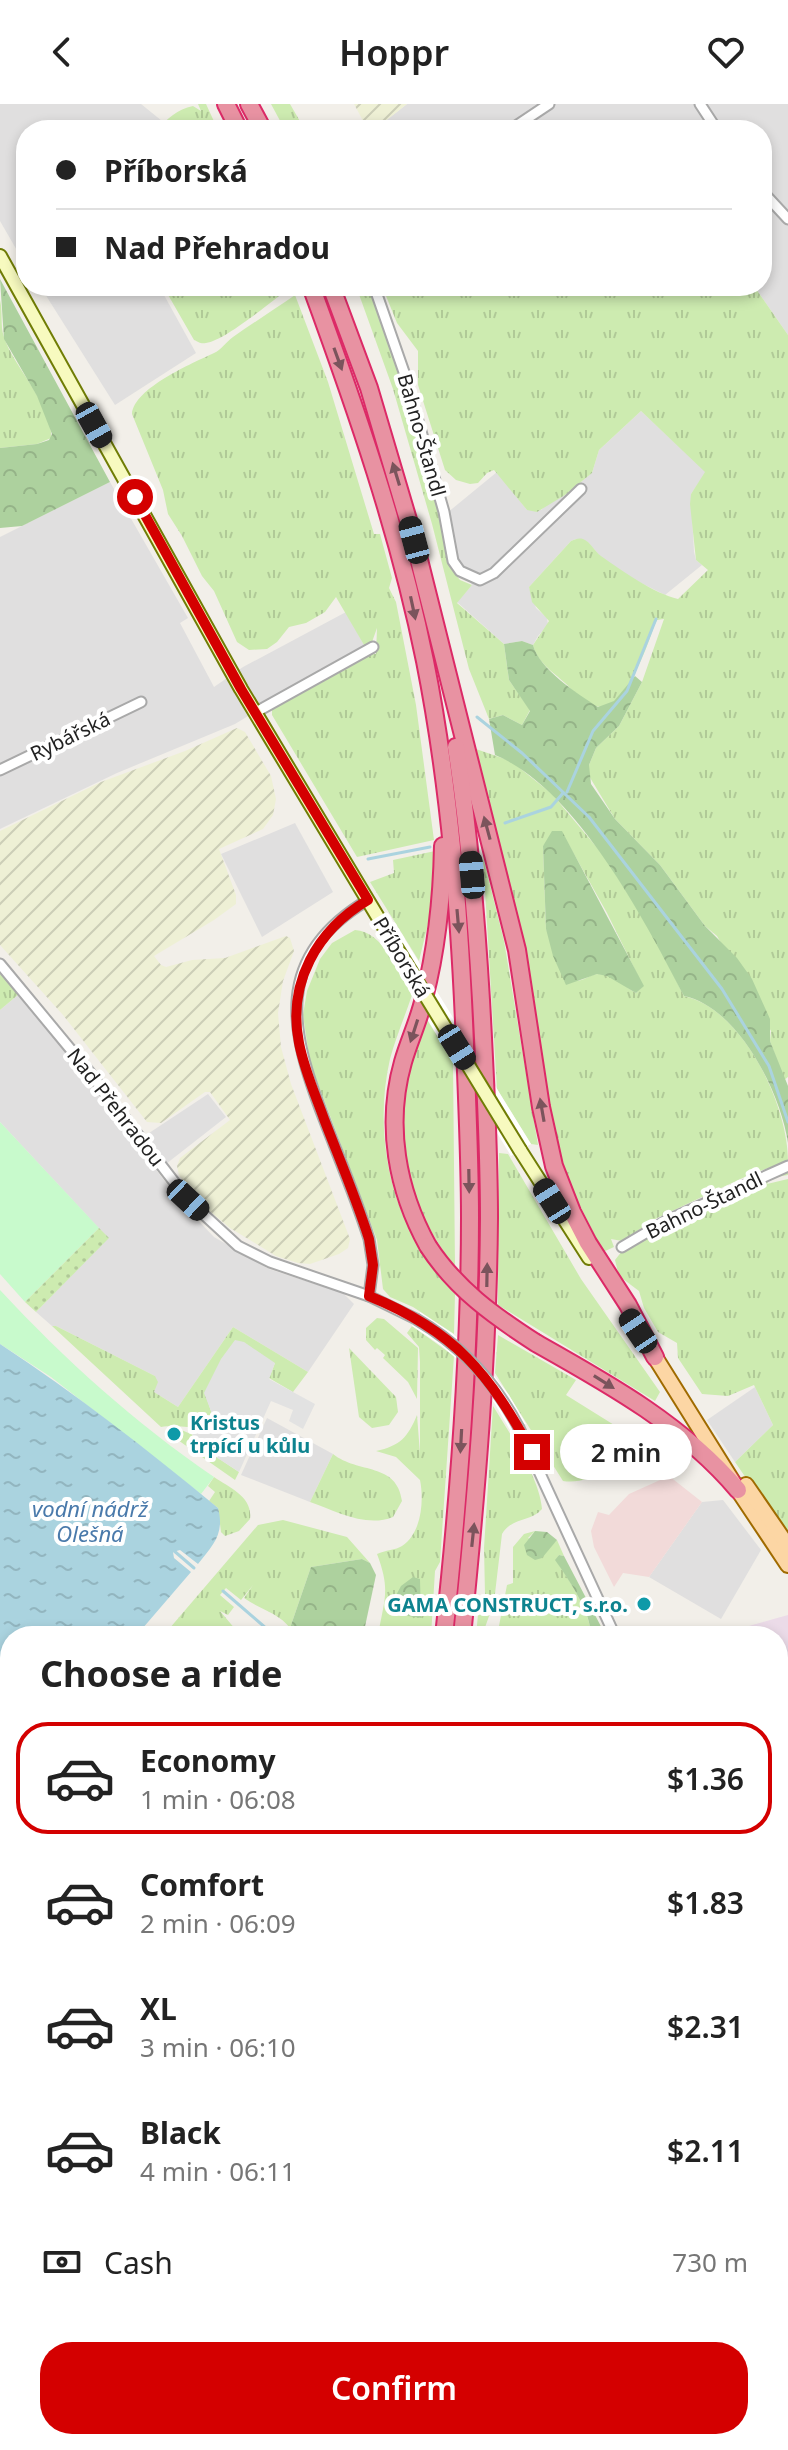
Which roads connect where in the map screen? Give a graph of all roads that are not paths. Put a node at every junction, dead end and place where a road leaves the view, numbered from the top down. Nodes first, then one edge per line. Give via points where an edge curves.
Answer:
1 (549, 104) edge
2 (525, 120) edge
3 (772, 202) edge
4 (788, 219) edge
5 (0, 256) edge
6 (16, 284) edge
7 (22, 296) edge
8 (315, 296) edge
9 (335, 296) edge
10 (377, 296) edge
11 (581, 489) dead end
12 (435, 631) junction
13 (373, 647) dead end
14 (141, 702) dead end
15 (256, 712) junction
16 (437, 732) junction
17 (0, 770) edge
18 (368, 900) junction
19 (0, 964) edge
20 (788, 1166) edge
21 (622, 1247) dead end
22 (369, 1296) junction
23 (655, 1357) junction
24 (738, 1490) junction
25 (788, 1546) edge
26 (788, 1565) edge
27 (445, 1626) edge
28 (463, 1626) edge
29 (610, 1626) edge

1 - 2 street
3 - 4 street
5 - 6 main road, Příborská
7 - 15 main road, Příborská
8 -> 16 highway via 388,510 411,595
12 -> 9 highway via 397,479
10 - 11 street, Bahno-Štandl via 460,571 480,580 494,573
23 -> 12 highway via 588,1243 554,1166 517,950
28 -> 12 highway via 486,1326 487,1134 469,845
13 - 15 street
14 - 17 street, Rybářská
15 - 18 main road, Příborská
16 -> 24 highway, bridge via 443,828 438,927 424,1001 398,1082 395,1120 405,1195 428,1246 464,1291 677,1431
16 -> 27 highway via 460,937 470,1218 457,1512
18 - 22 street via 339,920 309,959 296,1016 304,1063 369,1239
18 - 23 main road, Příborská, bridge via 568,1227
19 - 22 street, Nad Přehradou via 188,1200 217,1228 270,1262
20 - 21 street, Bahno-Štandl via 666,1221
22 - 29 street, Nad Přehradou, bridge via 447,1339 503,1400
23 - 24 main road, Příborská
23 - 25 main road, Příborská
24 - 26 main road, Příborská

